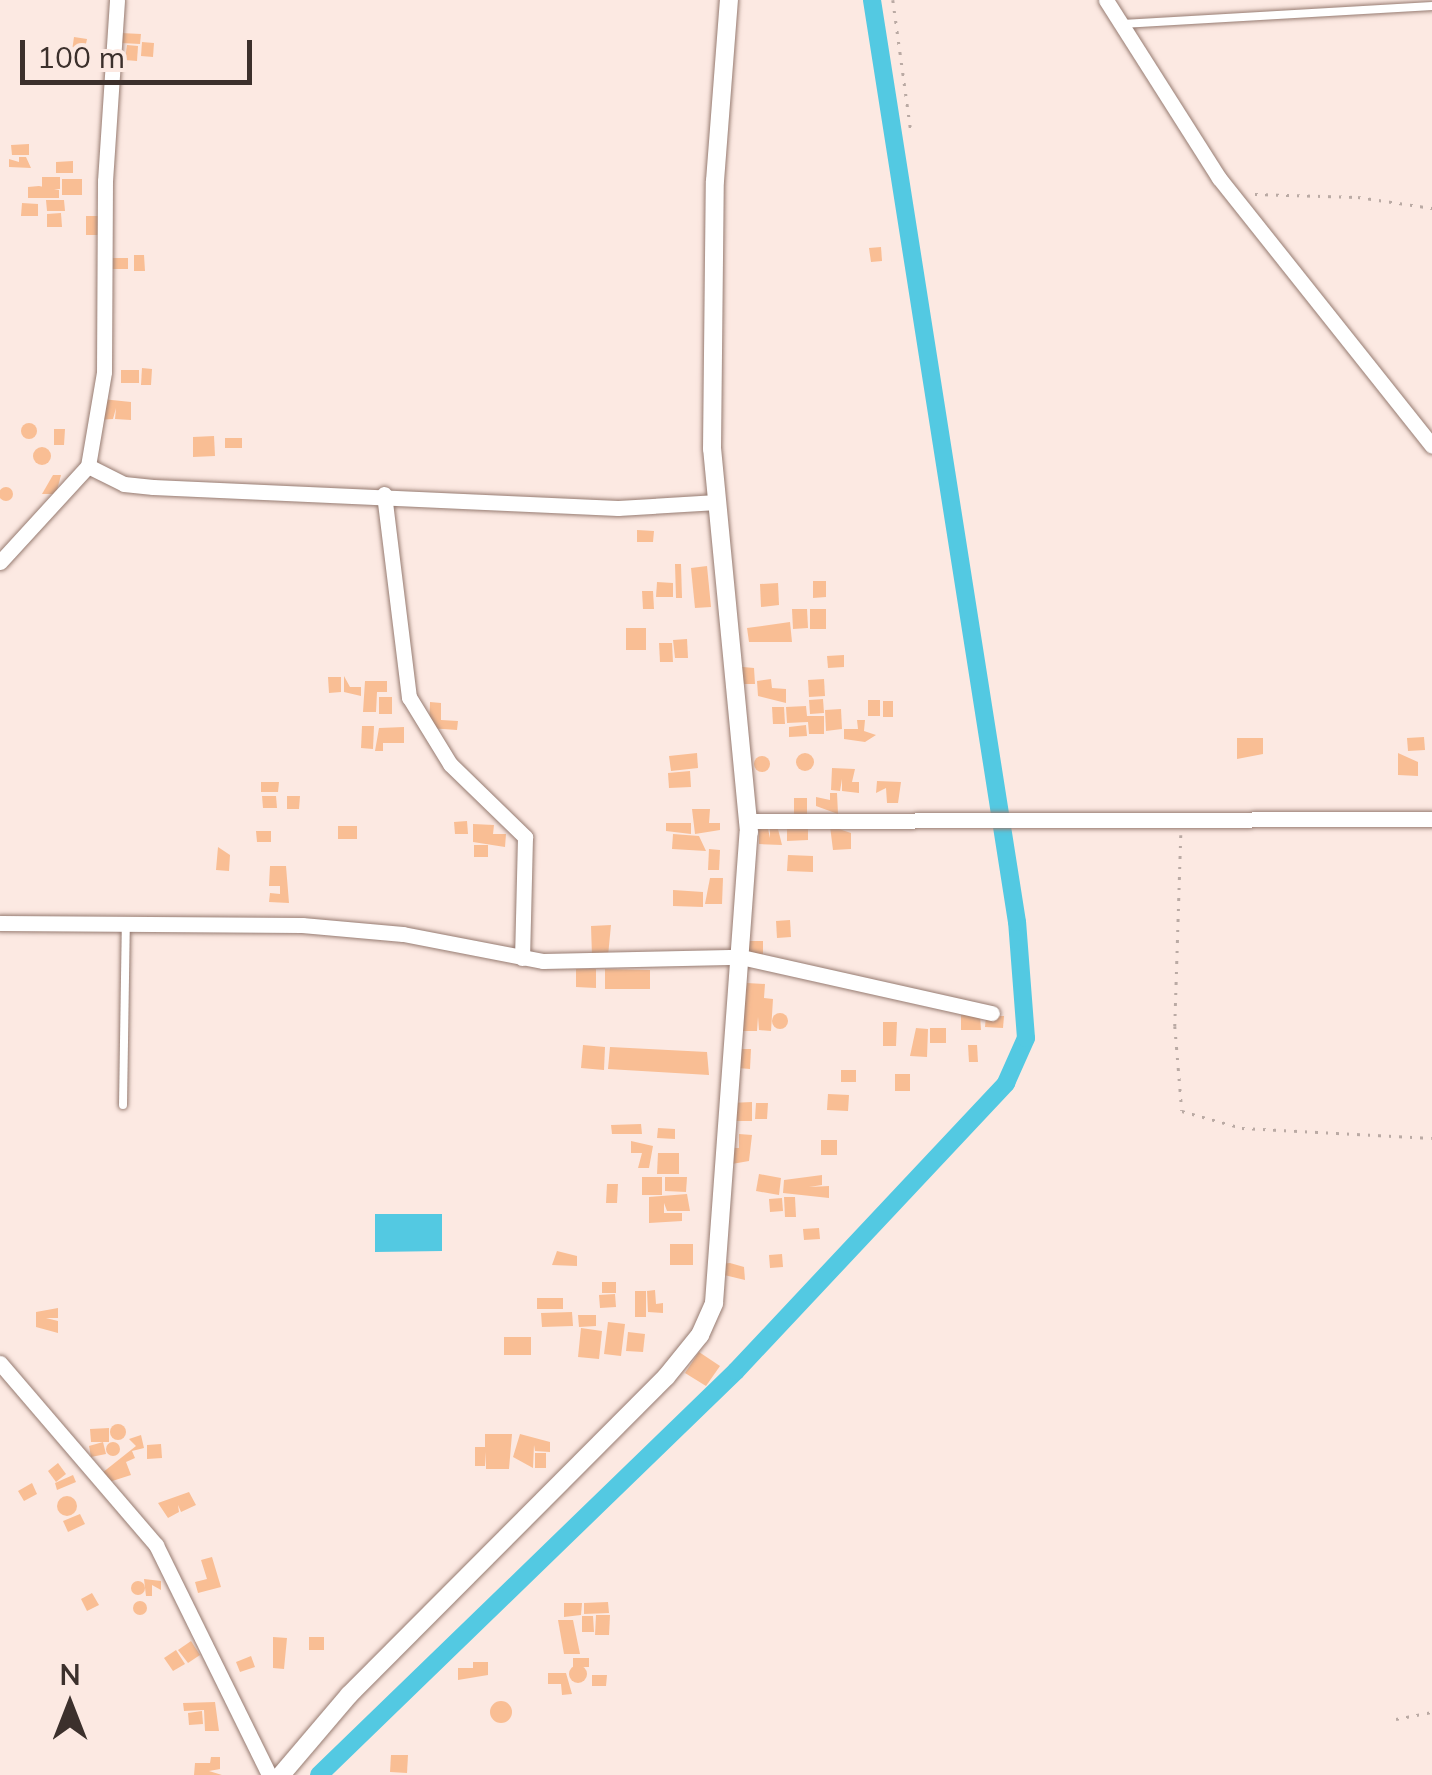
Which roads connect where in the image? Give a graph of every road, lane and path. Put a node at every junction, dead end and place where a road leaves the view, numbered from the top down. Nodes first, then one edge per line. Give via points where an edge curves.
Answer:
1 (117, 0) edge
2 (730, 0) edge
3 (894, 0) edge
4 (1106, 0) edge
5 (1432, 6) edge
6 (1122, 24) junction
7 (910, 132) dead end
8 (1232, 195) junction
9 (1432, 208) edge
10 (1432, 446) edge
11 (88, 466) junction
12 (384, 494) junction
13 (716, 502) junction
14 (0, 562) edge
15 (1182, 818) junction
16 (1432, 819) edge
17 (748, 821) junction
18 (126, 922) junction
19 (0, 924) edge
20 (741, 957) junction
21 (522, 958) junction
22 (992, 1013) dead end
23 (123, 1106) dead end
24 (1432, 1138) edge
25 (0, 1363) edge
26 (1432, 1712) edge
27 (1396, 1719) dead end
28 (269, 1775) edge
29 (281, 1775) edge

1 - 11 street via 105,181 104,372
2 - 13 street via 715,181
3 - 7 path
4 - 6 street
5 - 6 lane
6 - 8 street
8 - 9 path via 1358,197
8 - 10 street
11 - 12 street via 131,486
11 - 14 street
12 - 13 street via 618,508
12 - 21 street via 409,697 450,764 524,832
13 - 17 street
15 - 16 street
15 - 17 street
15 - 24 path via 1175,1026 1182,1111 1201,1122 1242,1128
17 - 20 street
18 - 19 street
18 - 21 street via 381,932
18 - 23 lane
20 - 21 street
20 - 22 street
20 - 29 street via 715,1296 706,1326 666,1377 348,1695
25 - 28 street via 156,1545
26 - 27 path

